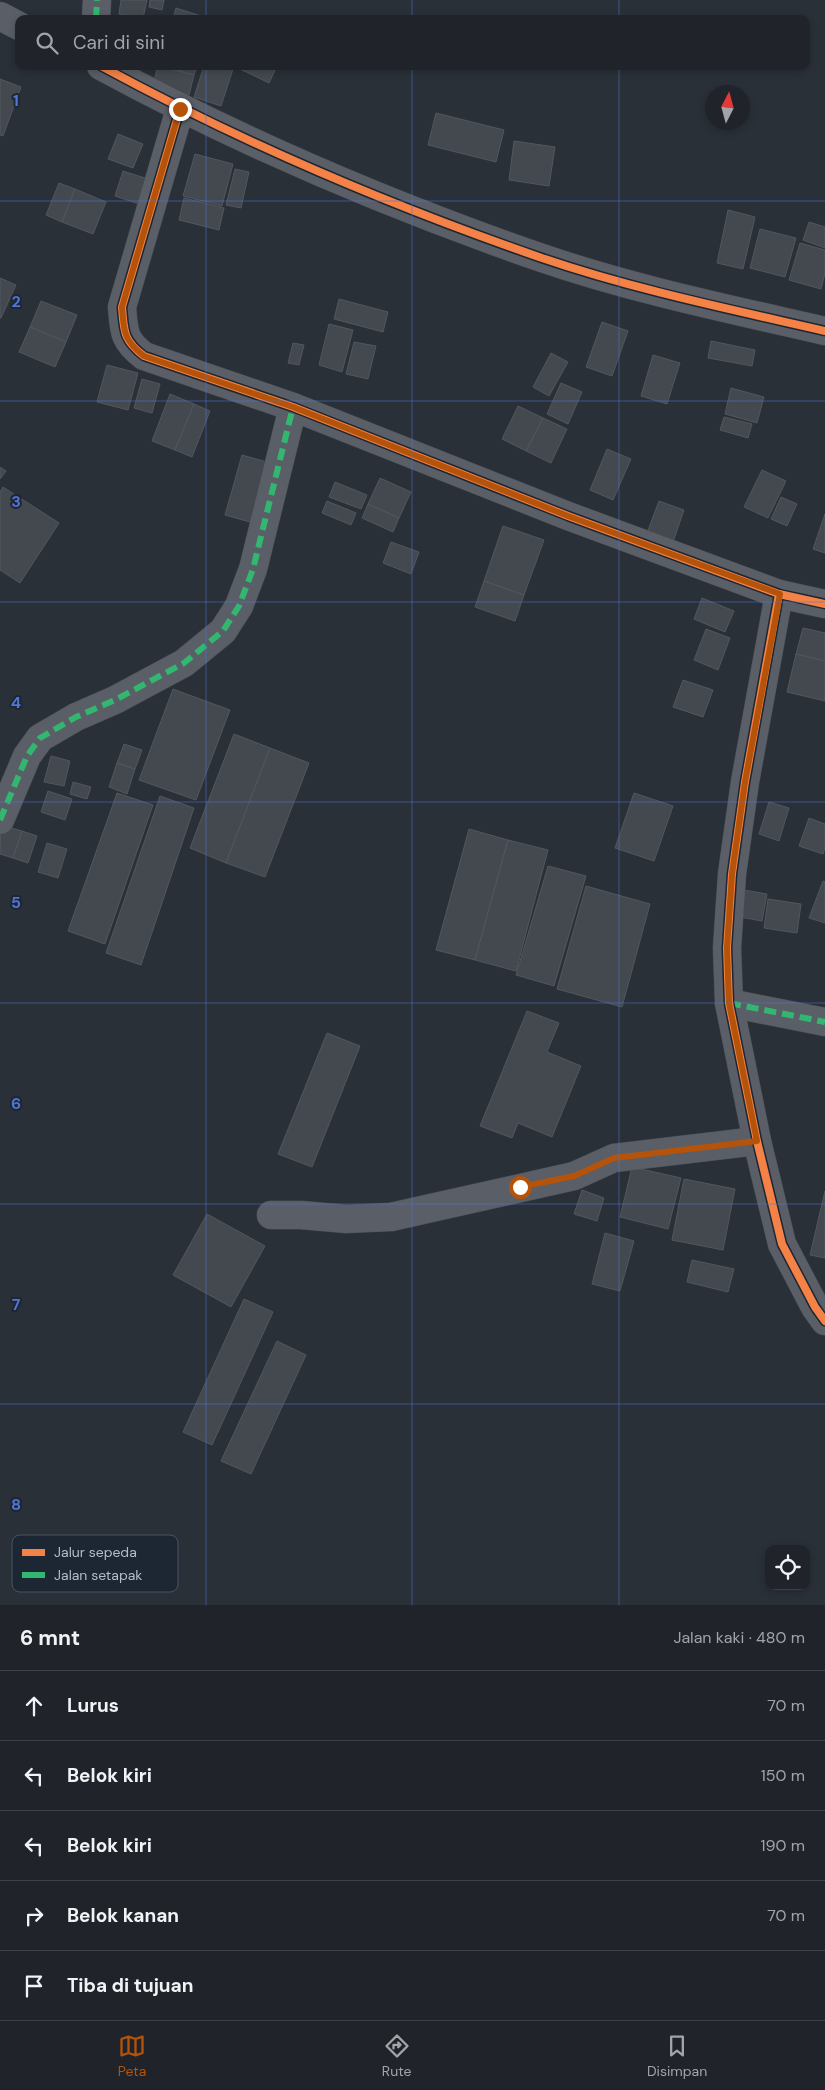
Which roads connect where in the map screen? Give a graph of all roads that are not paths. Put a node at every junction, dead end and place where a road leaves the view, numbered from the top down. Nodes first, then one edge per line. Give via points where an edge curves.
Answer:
1 (97, 0) edge
2 (96, 15) edge
3 (0, 16) edge
4 (15, 24) edge
5 (108, 70) edge
6 (180, 109) junction
7 (825, 330) edge
8 (293, 407) junction
9 (780, 594) junction
10 (825, 604) edge
11 (0, 820) edge
12 (729, 1003) junction
13 (825, 1022) edge
14 (757, 1141) junction
15 (271, 1215) dead end
16 (825, 1320) edge

1 - 2 street
3 - 4 street
5 - 6 street
6 - 7 street via 388,201 540,258 696,302
6 - 8 street via 122,307 130,345 144,356
8 - 9 street via 585,523
8 - 11 street via 253,569 239,606 223,631 184,663 40,738 27,756
9 - 10 street
9 - 12 street via 745,782 732,874 727,948
12 - 13 street
12 - 14 street
14 - 15 street via 614,1158 574,1176 391,1218
14 - 16 street via 782,1244

